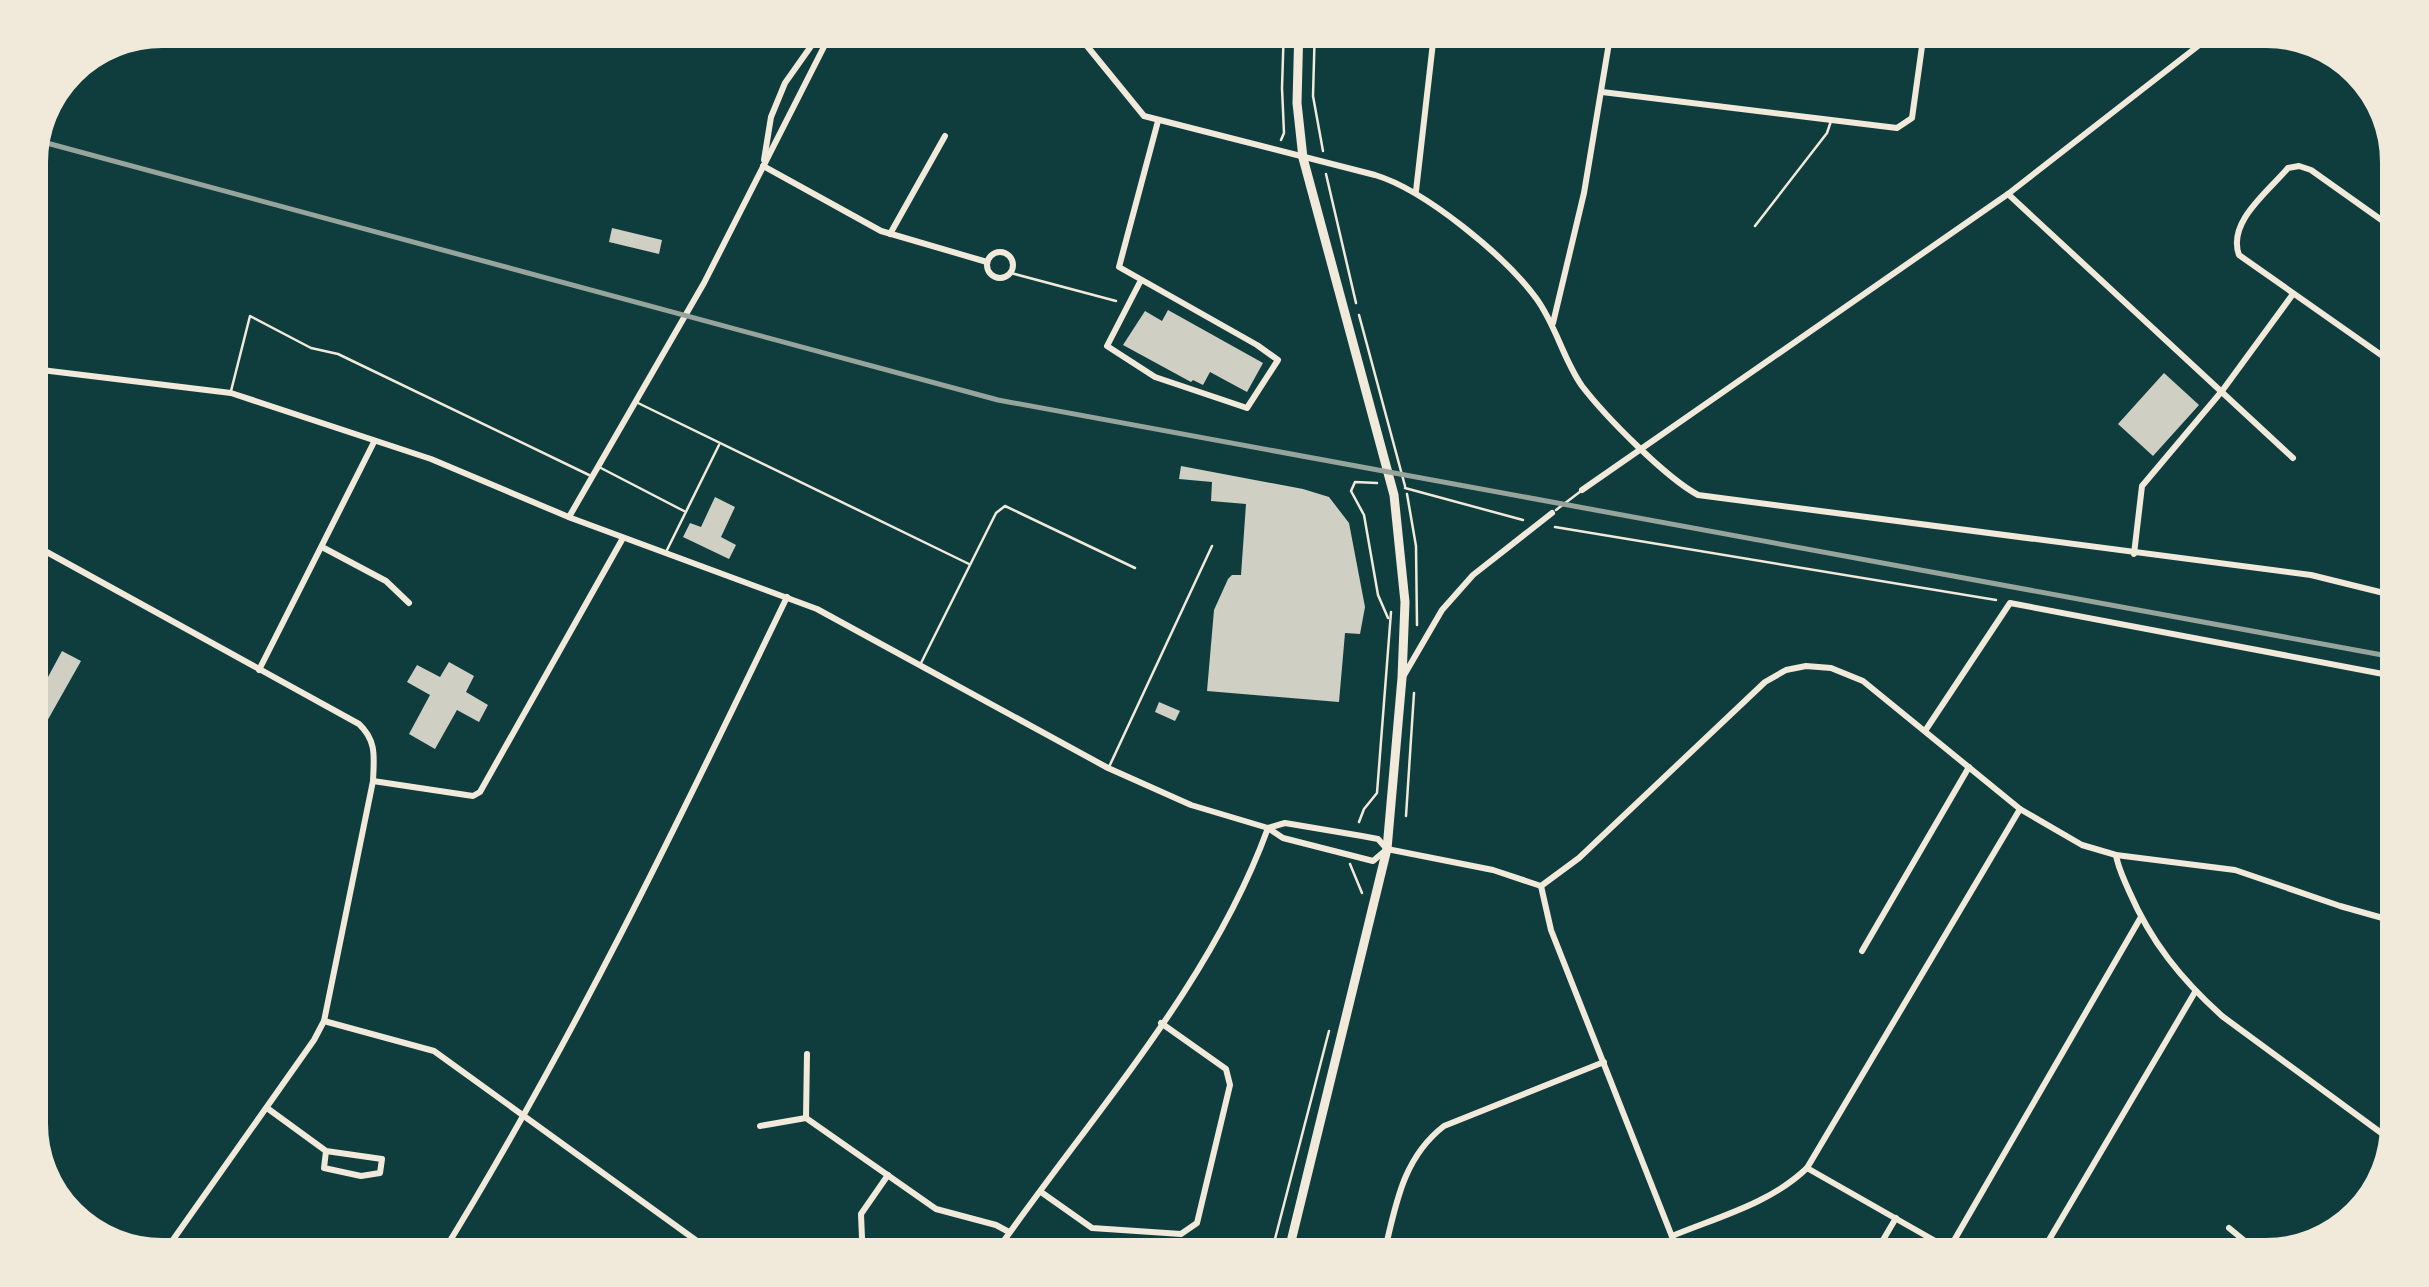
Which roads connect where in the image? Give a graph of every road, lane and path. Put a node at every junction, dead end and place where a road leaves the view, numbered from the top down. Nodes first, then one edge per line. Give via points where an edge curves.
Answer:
1 (813, 43) edge
2 (826, 43) edge
3 (1085, 43) edge
4 (1283, 43) edge
5 (1299, 43) edge
6 (1314, 43) edge
7 (1433, 43) edge
8 (1609, 43) edge
9 (1923, 43) edge
10 (2202, 43) edge
11 (1602, 92) junction
12 (1832, 120) junction
13 (1156, 121) junction
14 (1284, 132) dead end
15 (945, 136) dead end
16 (1324, 154) dead end
17 (1303, 158) junction
18 (763, 166) junction
19 (1416, 191) junction
20 (2008, 194) junction
21 (2386, 223) edge
22 (1755, 226) dead end
23 (890, 234) junction
24 (987, 262) junction
25 (1012, 272) junction
26 (1140, 282) junction
27 (2293, 294) junction
28 (1129, 304) junction
29 (1552, 324) junction
30 (2386, 359) edge
31 (43, 372) edge
32 (2222, 392) junction
33 (231, 393) junction
34 (637, 402) junction
35 (374, 442) junction
36 (719, 444) junction
37 (1643, 450) junction
38 (2293, 458) dead end
39 (599, 467) junction
40 (593, 477) junction
41 (1366, 481) dead end
42 (1414, 490) dead end
43 (1582, 490) joint
44 (686, 512) junction
45 (1552, 513) joint
46 (569, 518) junction
47 (1538, 524) junction
48 (624, 538) junction
49 (1212, 546) dead end
50 (322, 547) junction
51 (43, 550) edge
52 (666, 552) junction
53 (2134, 554) junction
54 (969, 564) junction
55 (1136, 568) dead end
56 (2386, 594) edge
57 (787, 596) junction
58 (2010, 602) junction
59 (410, 603) dead end
60 (1392, 611) dead end
61 (1389, 619) junction
62 (919, 666) junction
63 (258, 670) junction
64 (2386, 675) edge
65 (1402, 678) junction
66 (1926, 730) junction
67 (1108, 768) junction
68 (1968, 768) junction
69 (372, 780) junction
70 (2020, 810) junction
71 (1359, 820) dead end
72 (1268, 828) junction
73 (1387, 849) junction
74 (2116, 855) junction
75 (1349, 868) dead end
76 (1541, 886) junction
77 (1364, 901) dead end
78 (2140, 917) junction
79 (2386, 919) edge
80 (1862, 951) dead end
81 (2195, 992) junction
82 (324, 1021) junction
83 (1332, 1022) dead end
84 (1161, 1024) junction
85 (807, 1054) dead end
86 (1604, 1062) junction
87 (267, 1108) junction
88 (522, 1114) junction
89 (806, 1118) junction
90 (760, 1126) dead end
91 (2385, 1136) edge
92 (326, 1151) junction
93 (1807, 1168) junction
94 (888, 1175) junction
95 (1042, 1192) junction
96 (1896, 1218) junction
97 (2229, 1228) dead end
98 (1009, 1232) junction
99 (1672, 1236) junction
100 (170, 1244) edge
101 (448, 1244) edge
102 (701, 1244) edge
103 (862, 1244) edge
104 (1001, 1244) edge
105 (1274, 1244) edge
106 (1290, 1244) edge
107 (1387, 1244) edge
108 (1675, 1244) edge
109 (1881, 1244) edge
110 (1941, 1244) edge
111 (1952, 1244) edge
112 (2047, 1244) edge
113 (2248, 1244) edge

1 - 18 street via 771,117
2 - 18 street
3 - 13 street via 1144,116
4 - 14 path
5 - 17 main road
6 - 16 path via 1312,96
7 - 19 street
8 - 11 street
9 - 12 street via 1912,118 1897,128
10 - 20 street
11 - 12 street
11 - 29 street
12 - 22 lane
13 - 17 street
13 - 26 street via 1118,267
15 - 23 street
17 - 19 street
17 - 65 main road via 1394,495 1405,602
18 - 23 street
18 - 34 street
19 - 29 street via 1522,280
20 - 32 street
20 - 37 street
21 - 27 street via 2311,170 2288,168 2237,228 2234,242 2239,255
23 - 24 street
24 - 25 street via 992,275
24 - 25 street via 1006,252
25 - 28 path
26 - 28 street
26 - 28 street via 1278,360 1247,408 1156,377 1107,346
27 - 30 street
27 - 32 street
29 - 37 street via 1582,384
31 - 33 street
32 - 38 street
32 - 53 street via 2142,486
33 - 35 street
33 - 40 lane via 250,316
34 - 36 lane
34 - 39 street
35 - 46 street
35 - 50 street
36 - 44 lane
36 - 54 lane
37 - 43 street
37 - 53 street via 1688,490 1717,500
39 - 40 street
39 - 44 lane
40 - 46 street
41 - 61 path via 1355,482 1351,494 1364,515 1378,595
42 - 47 path
43 - 45 lane
44 - 52 lane
45 - 47 street
46 - 48 street
47 - 58 path
47 - 65 street via 1473,575 1442,610
48 - 52 street
48 - 69 street via 480,792
49 - 67 lane
50 - 59 street via 386,581
50 - 63 street
51 - 63 street
52 - 57 street
53 - 56 street via 2311,575
54 - 55 lane via 1005,506
54 - 62 lane
57 - 62 street
57 - 88 street via 592,993
58 - 64 street
58 - 66 street
60 - 61 path
61 - 71 path via 1377,793
62 - 67 street
63 - 69 street via 370,734
65 - 73 main road
66 - 68 street
66 - 76 street via 1848,674 1823,667 1786,670
67 - 72 street via 1190,805
68 - 70 street
68 - 80 street
69 - 82 street
70 - 74 street via 2070,839
70 - 93 street
72 - 73 street via 1285,823 1378,838
72 - 73 street via 1283,838 1373,861
72 - 84 street via 1240,896
73 - 76 street
73 - 106 main road
74 - 78 street
74 - 79 street via 2235,870
75 - 77 path
76 - 86 street via 1551,930
78 - 81 street
78 - 111 street
81 - 91 street
81 - 112 street
82 - 87 street
82 - 88 street via 434,1051
83 - 105 path
84 - 95 street
84 - 95 street via 1226,1070 1230,1085 1197,1223 1181,1234 1092,1228
85 - 89 street
86 - 99 street
86 - 107 street via 1444,1126 1425,1140 1408,1166
87 - 92 street
87 - 100 street
88 - 101 street
88 - 102 street
89 - 90 street
89 - 94 street
92 - 92 street via 324,1168 380,1173 382,1159
93 - 96 street
93 - 99 street via 1772,1195
94 - 98 street via 936,1209
94 - 103 street via 861,1214
95 - 98 street
96 - 109 street
96 - 110 street
97 - 113 street
98 - 104 street
99 - 108 street

